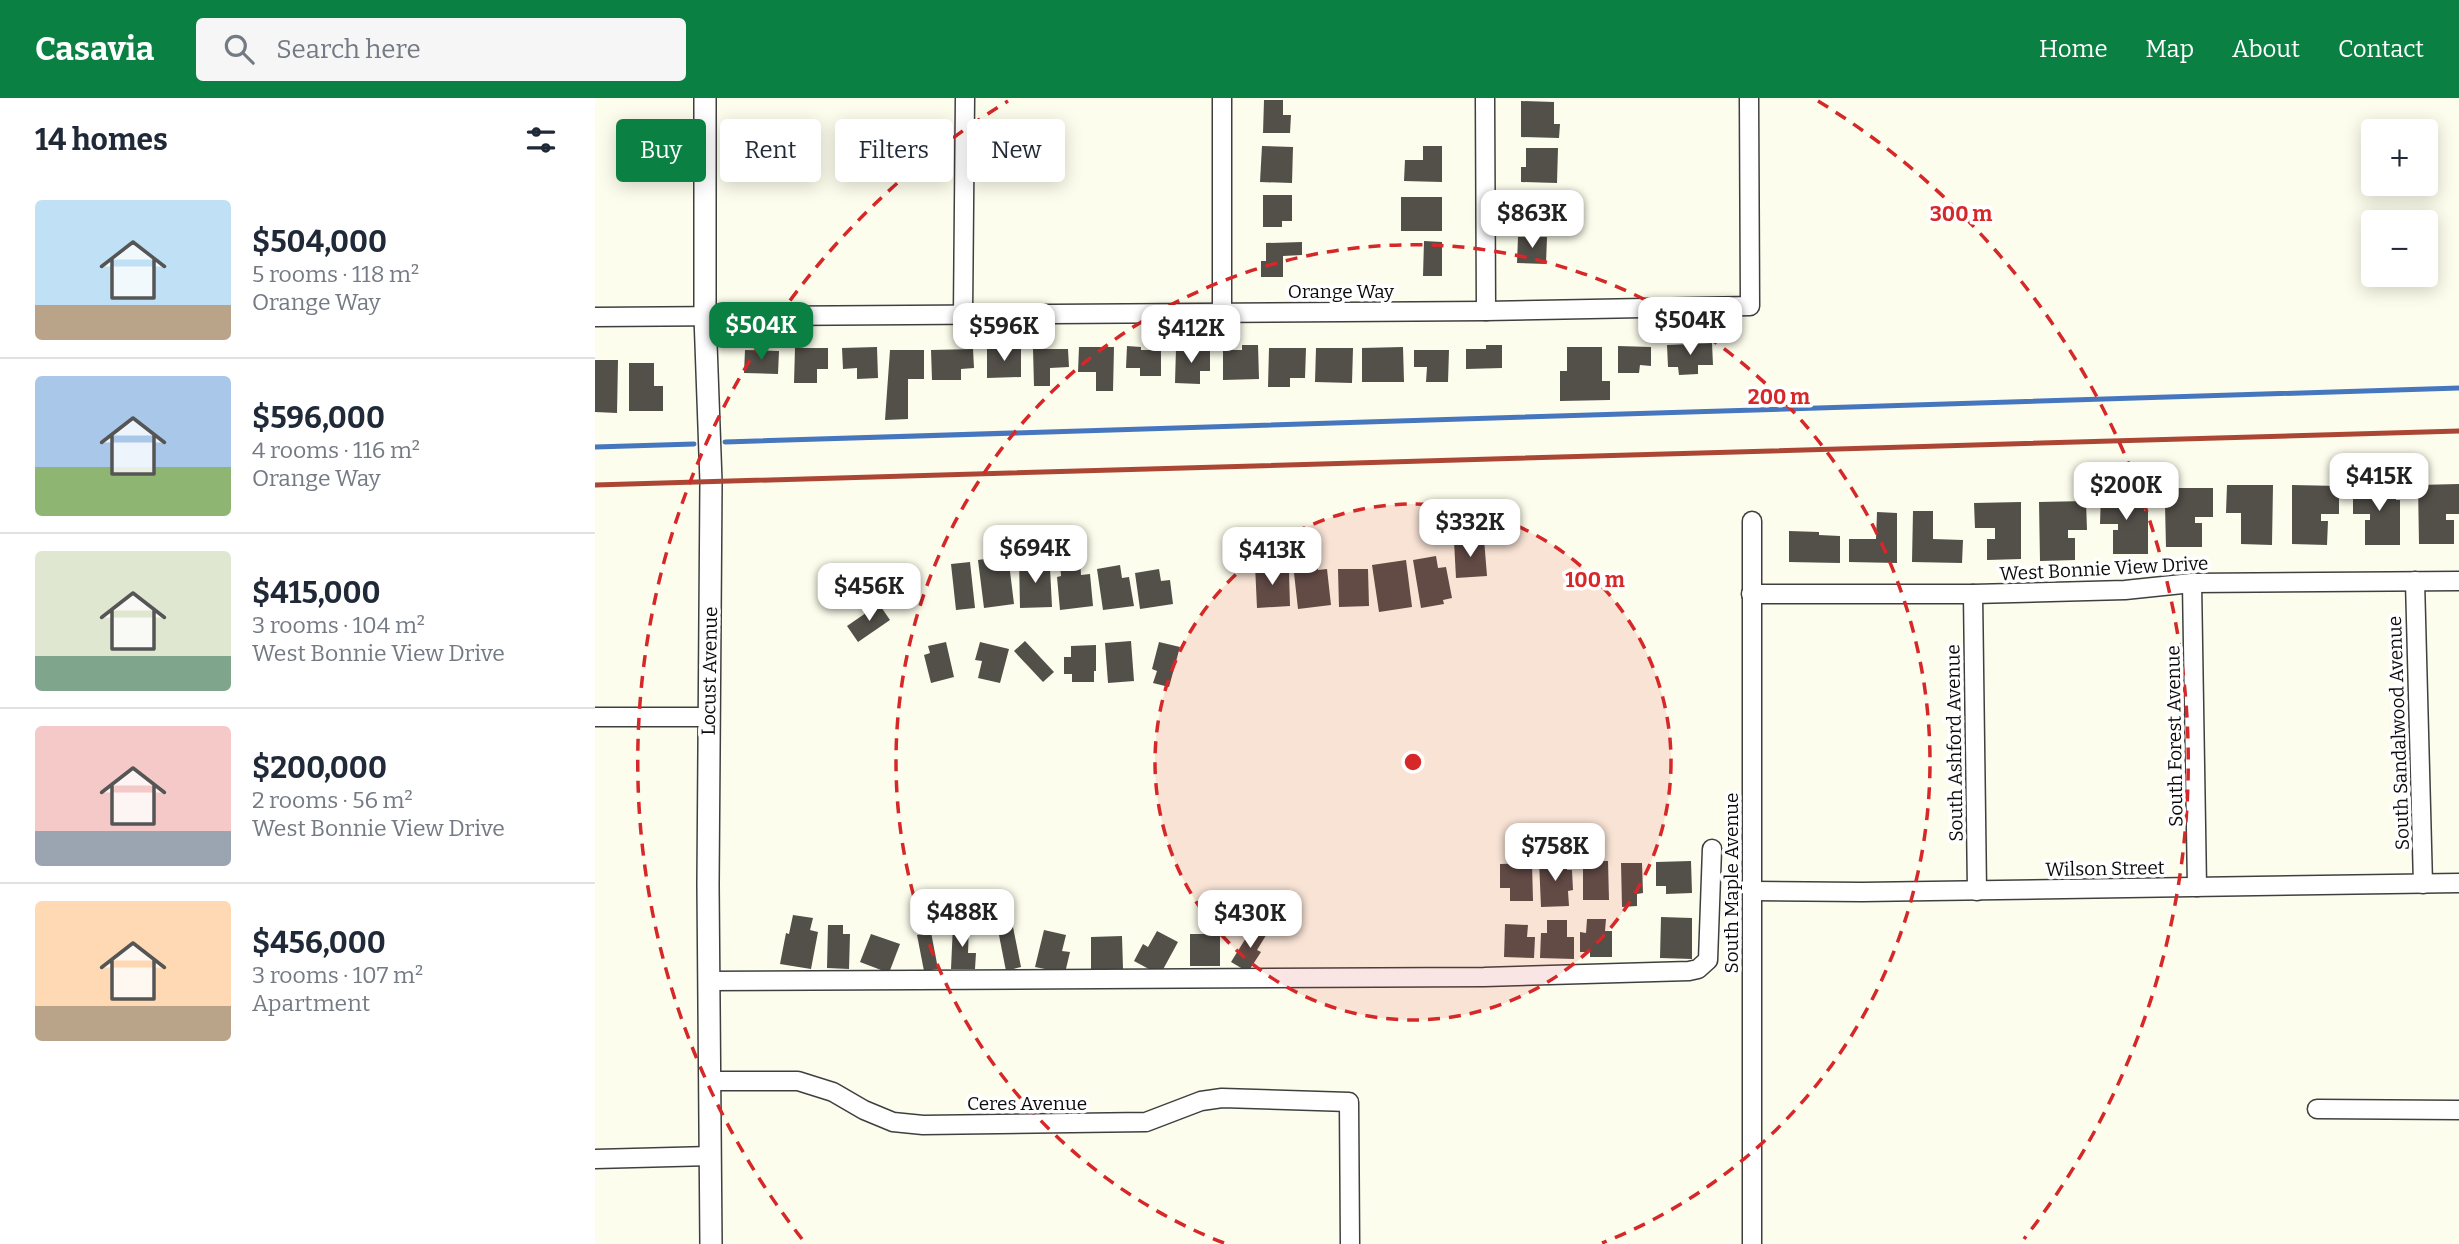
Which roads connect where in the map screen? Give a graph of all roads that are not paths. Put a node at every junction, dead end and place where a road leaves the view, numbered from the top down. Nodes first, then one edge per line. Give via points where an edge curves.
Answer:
1 (705, 98) edge
2 (965, 98) edge
3 (1222, 98) edge
4 (1485, 98) edge
5 (1749, 98) edge
6 (1486, 311) junction
7 (1222, 313) junction
8 (963, 314) junction
9 (705, 316) junction
10 (595, 317) edge
11 (1752, 521) dead end
12 (2415, 581) junction
13 (2459, 581) edge
14 (2192, 583) junction
15 (1751, 594) junction
16 (1973, 594) junction
17 (595, 717) edge
18 (708, 717) junction
19 (1712, 849) dead end
20 (2459, 883) edge
21 (2423, 884) junction
22 (2197, 887) junction
23 (1752, 891) junction
24 (1977, 891) junction
25 (709, 981) junction
26 (711, 1081) junction
27 (2317, 1109) dead end
28 (2459, 1110) edge
29 (711, 1156) junction
30 (595, 1158) edge
31 (711, 1244) edge
32 (1349, 1244) edge
33 (1752, 1244) edge

1 - 9 street, Locust Avenue
2 - 8 street
3 - 7 street
4 - 6 street
5 - 6 street, Orange Way via 1750,306
6 - 7 street, Orange Way
7 - 8 street, Orange Way
8 - 9 street, Orange Way
9 - 10 street, Orange Way
9 - 18 street, Locust Avenue via 711,482
11 - 15 street, South Maple Avenue
12 - 13 street, West Bonnie View Drive
12 - 14 street, West Bonnie View Drive
12 - 21 street, South Sandalwood Avenue
14 - 16 street, West Bonnie View Drive via 2125,590
14 - 22 street, South Forest Avenue
15 - 16 street, West Bonnie View Drive
15 - 23 street, South Maple Avenue
16 - 24 street, South Ashford Avenue
17 - 18 street
18 - 25 street, Locust Avenue
19 - 25 street via 1708,960 1689,971 1471,977
20 - 21 street, Wilson Street
21 - 22 street, Wilson Street
22 - 24 street, Wilson Street
23 - 24 street, Wilson Street
23 - 33 street, South Maple Avenue
25 - 26 street, Locust Avenue
26 - 29 street, Locust Avenue
26 - 32 street, Ceres Avenue via 798,1081 833,1092 893,1122 923,1125 1146,1122 1222,1098 1349,1102
27 - 28 street
29 - 30 street
29 - 31 street, Locust Avenue

